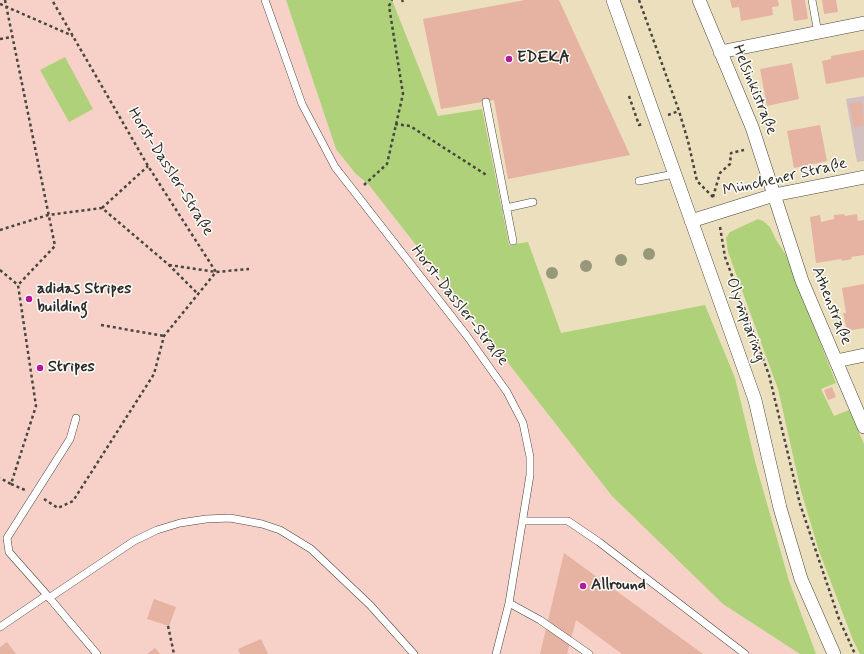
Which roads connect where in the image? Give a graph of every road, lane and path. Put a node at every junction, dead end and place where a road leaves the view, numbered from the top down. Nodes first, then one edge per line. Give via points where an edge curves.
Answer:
1 (5, 0) edge
2 (52, 0) edge
3 (265, 0) edge
4 (392, 0) edge
5 (613, 0) edge
6 (639, 0) edge
7 (699, 0) edge
8 (812, 0) edge
9 (0, 4) edge
10 (6, 7) junction
11 (864, 24) edge
12 (818, 33) junction
13 (73, 36) junction
14 (12, 37) junction
15 (0, 39) edge
16 (720, 52) junction
17 (486, 102) dead end
18 (395, 124) junction
19 (758, 147) junction
20 (148, 166) junction
21 (674, 174) junction
22 (489, 176) dead end
23 (864, 177) edge
24 (639, 181) dead end
25 (354, 193) junction
26 (774, 195) junction
27 (714, 197) junction
28 (533, 202) dead end
29 (102, 208) junction
30 (506, 208) junction
31 (718, 211) junction
32 (48, 215) junction
33 (691, 221) junction
34 (0, 230) edge
35 (513, 241) dead end
36 (169, 265) junction
37 (249, 269) dead end
38 (0, 270) edge
39 (216, 272) junction
40 (18, 285) junction
41 (198, 294) junction
42 (101, 325) dead end
43 (164, 336) junction
44 (864, 355) edge
45 (761, 356) junction
46 (756, 357) dead end
47 (836, 361) junction
48 (76, 418) dead end
49 (864, 427) edge
50 (0, 478) edge
51 (11, 484) junction
52 (34, 494) junction
53 (524, 521) junction
54 (48, 597) junction
55 (508, 603) junction
56 (168, 626) dead end
57 (0, 628) edge
58 (97, 654) edge
59 (174, 654) edge
60 (414, 654) edge
61 (496, 654) edge
62 (589, 654) edge
63 (745, 654) edge
64 (834, 654) edge
65 (855, 654) edge

1 - 10 path
2 - 13 path, Horst-Dassler-Straße
3 - 25 lane, Horst-Dassler-Straße via 302,104 335,167
4 - 18 path via 389,6 404,88
5 - 21 street, Olympiaring
6 - 27 path via 679,111 697,181
7 - 16 street, Helsinkistraße
8 - 12 lane
9 - 10 path
10 - 13 path
10 - 14 path
11 - 12 street
12 - 16 street
13 - 20 path, Horst-Dassler-Straße
14 - 15 path
14 - 32 path
16 - 19 street, Helsinkistraße
17 - 30 lane
18 - 22 path via 410,126
18 - 25 path via 387,164
19 - 26 street, Helsinkistraße
19 - 27 path via 731,153 730,164 720,173
20 - 29 path
20 - 39 path, Horst-Dassler-Straße
21 - 24 lane
21 - 33 street, Olympiaring
23 - 26 street, Münchener Straße
25 - 53 lane, Horst-Dassler-Straße via 467,336 518,411 530,457
26 - 31 street, Münchener Straße
26 - 47 street, Athenstraße via 802,282
27 - 31 path
28 - 30 lane
29 - 32 path
29 - 36 path
30 - 35 lane
31 - 33 street, Münchener Straße
31 - 45 path via 722,249
32 - 34 path
32 - 40 path via 55,246
33 - 64 street, Olympiaring via 756,400 780,508 801,579
36 - 39 path
36 - 41 path
37 - 39 path
38 - 40 path
39 - 41 path
40 - 51 path via 36,406
41 - 43 path
42 - 43 path
43 - 52 path via 154,374 73,501 58,508
44 - 47 street
45 - 46 path
45 - 65 path via 769,375 800,504 839,619
47 - 49 street, Athenstraße
48 - 52 lane via 70,439
50 - 51 path
51 - 52 path
52 - 54 lane via 7,543 9,552
53 - 55 lane, Horst-Dassler-Straße
53 - 63 lane via 568,521
54 - 57 lane
54 - 58 lane
54 - 60 lane via 134,542 158,530 206,519 235,519 280,530 311,549 370,605
55 - 61 lane, Horst-Dassler-Straße
55 - 62 lane via 540,620
56 - 59 path

